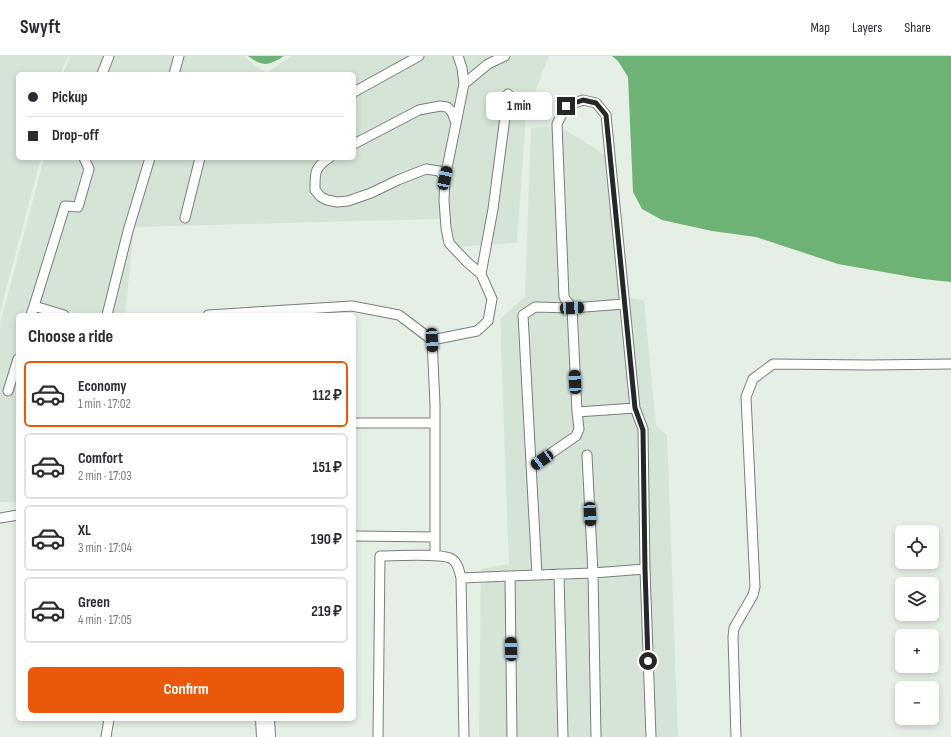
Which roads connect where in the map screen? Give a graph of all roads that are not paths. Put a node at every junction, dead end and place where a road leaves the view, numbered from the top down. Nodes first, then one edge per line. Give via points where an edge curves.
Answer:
1 (109, 56) edge
2 (179, 56) edge
3 (419, 56) edge
4 (458, 56) edge
5 (505, 56) edge
6 (103, 72) edge
7 (175, 72) edge
8 (464, 84) junction
9 (356, 91) edge
10 (508, 94) dead end
11 (456, 123) junction
12 (356, 143) edge
13 (85, 160) edge
14 (149, 160) edge
15 (200, 160) edge
16 (326, 160) edge
17 (445, 178) junction
18 (185, 218) dead end
19 (481, 274) junction
20 (624, 304) junction
21 (34, 306) junction
22 (572, 308) junction
23 (32, 313) edge
24 (57, 313) edge
25 (108, 313) edge
26 (240, 313) edge
27 (432, 340) junction
28 (951, 364) edge
29 (16, 365) edge
30 (8, 391) dead end
31 (635, 408) junction
32 (577, 412) junction
33 (356, 423) edge
34 (435, 423) junction
35 (587, 455) dead end
36 (531, 467) junction
37 (16, 515) edge
38 (0, 518) edge
39 (356, 536) edge
40 (434, 537) junction
41 (435, 555) junction
42 (645, 569) junction
43 (593, 573) junction
44 (559, 574) junction
45 (537, 575) junction
46 (510, 576) junction
47 (461, 578) junction
48 (109, 721) edge
49 (265, 721) edge
50 (106, 737) edge
51 (266, 737) edge
52 (378, 737) edge
53 (464, 737) edge
54 (512, 737) edge
55 (563, 737) edge
56 (596, 737) edge
57 (651, 737) edge
58 (736, 737) edge

1 - 6 lane
2 - 7 lane
3 - 9 lane
4 - 8 lane
5 - 8 lane via 488,64
8 - 11 lane
10 - 19 lane via 493,209
11 - 12 lane via 447,107 419,110
11 - 17 lane
13 - 21 lane via 89,169 78,207 65,206
14 - 25 lane
15 - 18 lane
16 - 17 lane via 315,172 315,190 321,197 337,202 371,193 426,169 439,171
17 - 19 lane via 444,200 449,243
19 - 27 lane via 492,299 488,322 477,331
20 - 22 lane
20 - 22 lane via 606,115 596,103 583,100 566,106 557,124 564,297
20 - 31 lane
21 - 23 lane
21 - 24 lane
22 - 32 lane
22 - 36 lane via 535,307 523,315
26 - 27 lane via 352,306 399,315
27 - 34 lane
28 - 58 lane via 773,364 753,379 746,397 755,587 734,628
29 - 30 lane
31 - 32 lane
31 - 42 lane via 643,430
32 - 36 lane via 579,429 576,436
33 - 34 lane
34 - 40 lane
35 - 43 lane
36 - 45 lane
37 - 38 lane
39 - 40 lane
40 - 41 lane
41 - 47 lane via 450,558 458,564
41 - 52 lane via 380,556
42 - 43 lane
42 - 57 lane
43 - 44 lane
43 - 56 lane
44 - 45 lane
44 - 55 lane
45 - 46 lane
46 - 47 lane
46 - 54 lane
47 - 53 lane
48 - 50 lane
49 - 51 street

